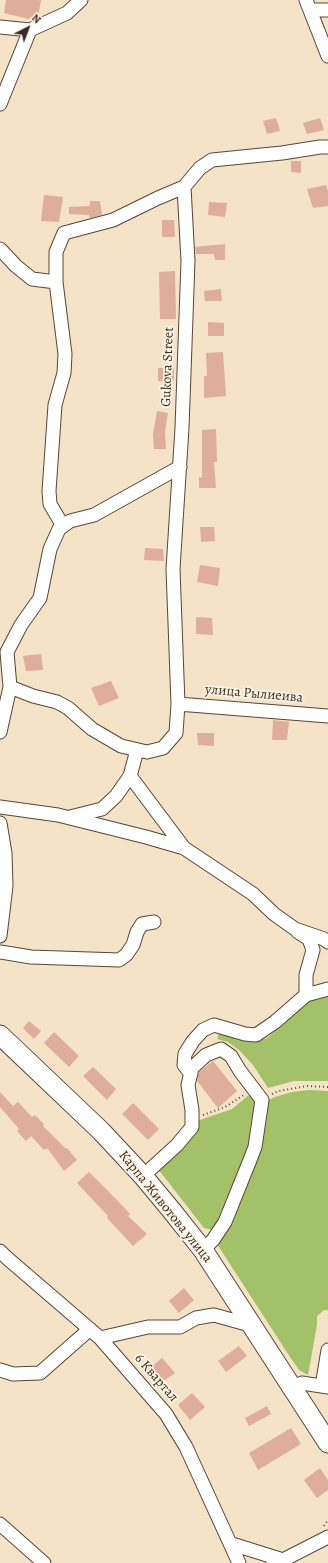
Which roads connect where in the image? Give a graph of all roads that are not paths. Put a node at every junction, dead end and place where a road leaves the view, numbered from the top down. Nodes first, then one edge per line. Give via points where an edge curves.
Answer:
1 (81, 0) edge
2 (308, 5) edge
3 (328, 10) edge
4 (0, 27) edge
5 (30, 30) junction
6 (328, 56) edge
7 (0, 104) edge
8 (328, 147) edge
9 (184, 187) junction
10 (0, 248) edge
11 (56, 282) junction
12 (180, 467) junction
13 (63, 526) junction
14 (10, 687) junction
15 (178, 704) junction
16 (328, 716) edge
17 (0, 732) edge
18 (137, 750) junction
19 (130, 776) junction
20 (0, 808) edge
21 (68, 818) junction
22 (0, 823) edge
23 (184, 848) junction
24 (154, 922) dead end
25 (295, 929) junction
26 (0, 936) edge
27 (328, 942) edge
28 (0, 952) edge
29 (328, 989) edge
30 (306, 994) junction
31 (0, 1035) edge
32 (191, 1074) junction
33 (143, 1176) junction
34 (203, 1250) junction
35 (0, 1251) edge
36 (250, 1324) junction
37 (90, 1329) junction
38 (100, 1338) junction
39 (328, 1350) edge
40 (0, 1370) edge
41 (325, 1386) edge
42 (291, 1388) junction
43 (328, 1442) edge
44 (0, 1524) edge
45 (328, 1537) edge
46 (232, 1544) junction
47 (280, 1562) edge
48 (44, 1563) edge
49 (239, 1563) edge

1 - 5 street via 67,13
2 - 3 street
2 - 6 street
4 - 5 street
5 - 7 street
8 - 9 street via 212,160 200,168
9 - 11 street via 112,220 64,233 56,252
9 - 12 street, Gukova Street via 188,261
10 - 11 street via 16,266 32,278
11 - 13 street via 65,354 64,373 55,405 49,491 50,504
12 - 13 street via 94,515 70,521
12 - 15 street, Gukova Street via 174,569
13 - 14 street via 58,529 50,549 40,598 21,625 7,652
14 - 17 street
14 - 18 street, Gukova Street via 56,702 68,708 92,729 121,746
15 - 16 street, улица Рылиеива
15 - 18 street, Gukova Street via 176,733 163,748 147,752
18 - 19 street
19 - 21 street via 116,796 102,809
19 - 23 street
20 - 21 street
21 - 23 street
22 - 26 street via 5,853 6,886
23 - 25 street via 253,894
24 - 28 street via 142,924 126,955 119,960 31,957
25 - 27 street
25 - 30 street via 309,939 313,950 306,975
29 - 30 street
30 - 32 street via 256,1035 214,1025 203,1030 185,1054 184,1065
31 - 33 main road, Карпа Животова улица via 101,1131
32 - 33 street via 188,1085 192,1127 177,1145
32 - 34 street via 192,1068 206,1055 221,1049 231,1056 262,1100 255,1147 225,1222
33 - 34 main road, Карпа Животова улица
34 - 36 main road, Карпа Животова улица
35 - 37 street, 6 Квартал
36 - 38 street via 214,1315 196,1318 180,1327 148,1327
36 - 42 main road, Карпа Животова улица
37 - 38 street, 6 Квартал
37 - 40 street via 40,1373 13,1374
38 - 46 street, 6 Квартал via 166,1414 186,1447
39 - 41 street
41 - 42 street via 302,1383
42 - 43 main road, Карпа Животова улица
44 - 48 street
45 - 47 street
46 - 47 street
46 - 49 street, 6 Квартал

